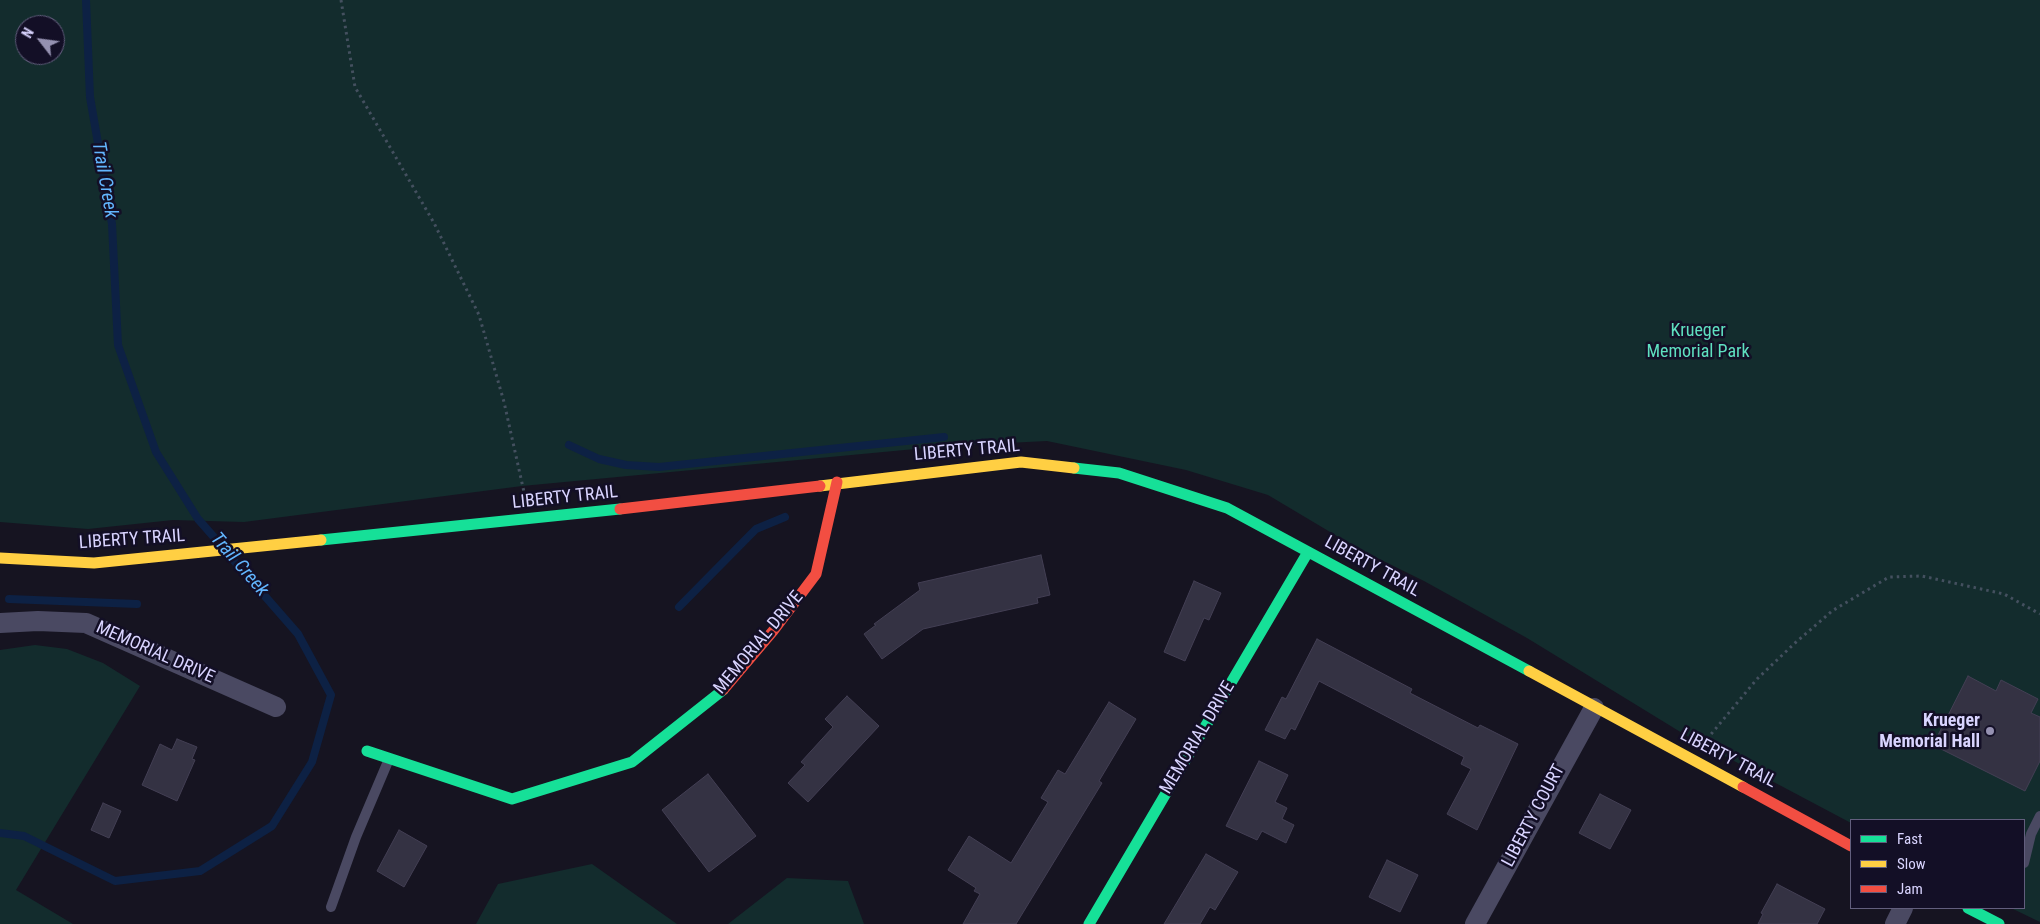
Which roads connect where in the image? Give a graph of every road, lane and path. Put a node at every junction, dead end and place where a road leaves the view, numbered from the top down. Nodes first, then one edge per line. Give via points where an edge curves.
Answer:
1 (341, 0) edge
2 (837, 482) junction
3 (531, 519) junction
4 (1308, 552) junction
5 (0, 558) edge
6 (2040, 614) edge
7 (0, 624) edge
8 (276, 707) dead end
9 (1594, 708) junction
10 (367, 751) dead end
11 (390, 758) junction
12 (1693, 760) junction
13 (2040, 816) edge
14 (1850, 845) edge
15 (2025, 859) edge
16 (331, 907) dead end
17 (1902, 909) edge
18 (1970, 909) edge
19 (1997, 920) edge
20 (1089, 924) edge
21 (1475, 924) edge
22 (1895, 924) edge

1 - 3 path via 355,87 434,223 479,315 504,402
2 - 3 street, LIBERTY TRAIL
2 - 4 street, LIBERTY TRAIL via 1021,462 1118,473 1227,508
2 - 11 street, MEMORIAL DRIVE via 816,574 720,693 632,762 512,799
3 - 5 street, LIBERTY TRAIL via 94,563
4 - 9 street, LIBERTY TRAIL
4 - 20 street, MEMORIAL DRIVE
6 - 12 path via 2004,594 1922,576 1889,577 1832,610 1795,642 1716,725
7 - 8 street, MEMORIAL DRIVE via 38,621 86,623
9 - 12 street, LIBERTY TRAIL
9 - 21 street, LIBERTY COURT
10 - 11 street, MEMORIAL DRIVE
11 - 16 lane via 356,837
12 - 14 street, LIBERTY TRAIL
13 - 15 lane via 2031,834
17 - 22 street
18 - 19 street

